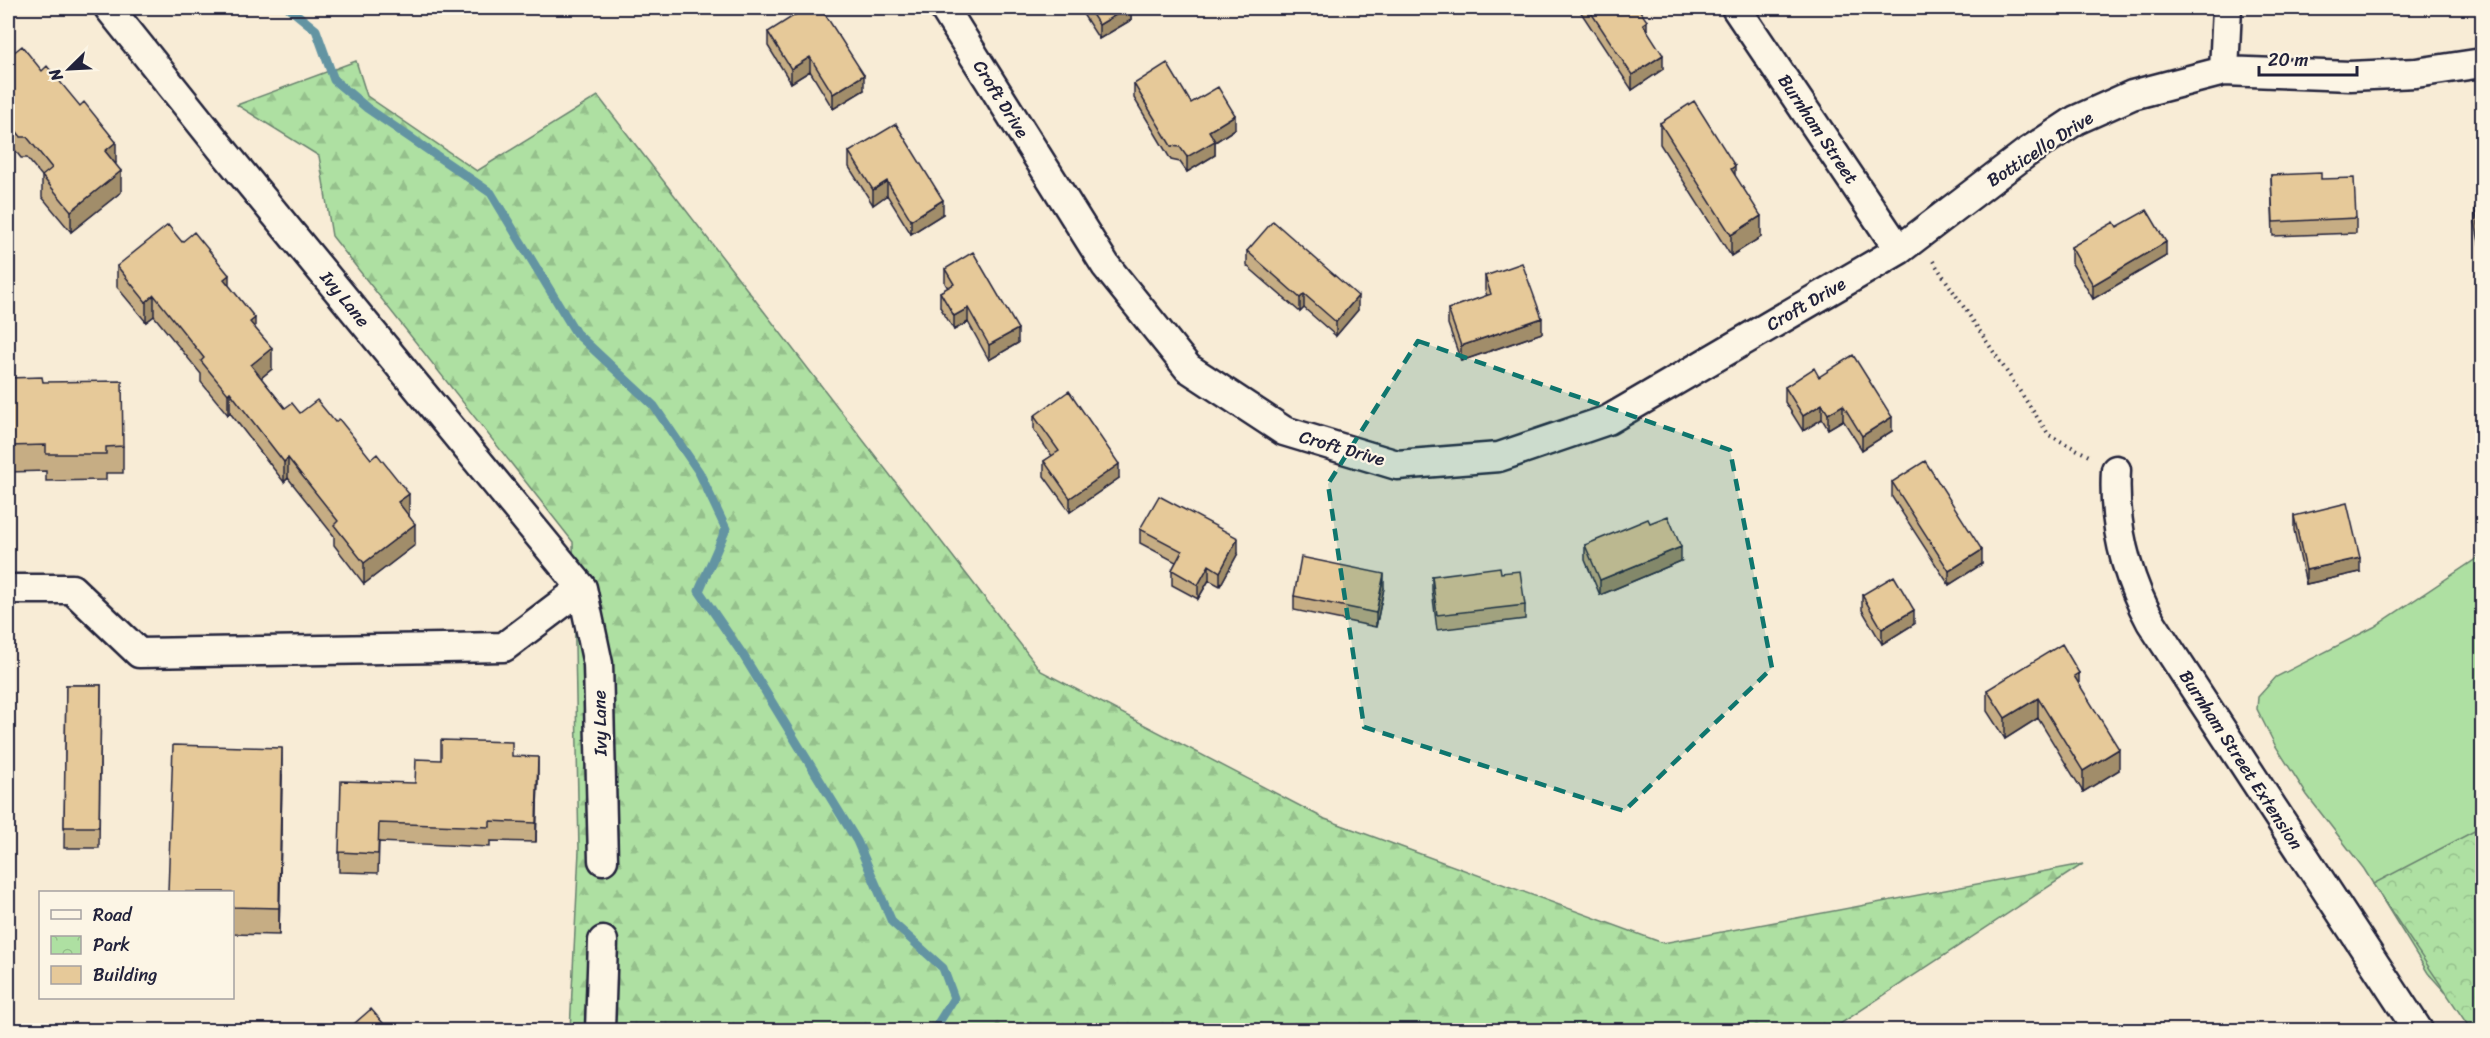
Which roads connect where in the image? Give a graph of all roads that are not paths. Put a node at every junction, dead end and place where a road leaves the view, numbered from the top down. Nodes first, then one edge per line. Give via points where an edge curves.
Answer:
1 (109, 8) edge
2 (944, 8) edge
3 (1736, 8) edge
4 (2227, 8) edge
5 (2482, 63) edge
6 (2224, 71) junction
7 (1899, 250) junction
8 (2116, 470) road end
9 (582, 588) junction
10 (8, 589) edge
11 (603, 860) dead end
12 (603, 941) dead end
13 (600, 1030) edge
14 (2418, 1030) edge

1 - 9 street, Ivy Lane
2 - 7 street, Croft Drive via 1106,266 1188,368 1284,431 1397,465 1499,457 1608,420
3 - 7 street, Burnham Street
4 - 6 street
5 - 6 street, Botticello Drive via 2416,73 2350,76
6 - 7 street, Botticello Drive via 2132,94 2076,120 2026,153
8 - 14 street, Burnham Street Extension via 2121,548 2151,622
9 - 10 street via 504,647 139,653 72,589
9 - 11 street, Ivy Lane via 598,664
12 - 13 street

